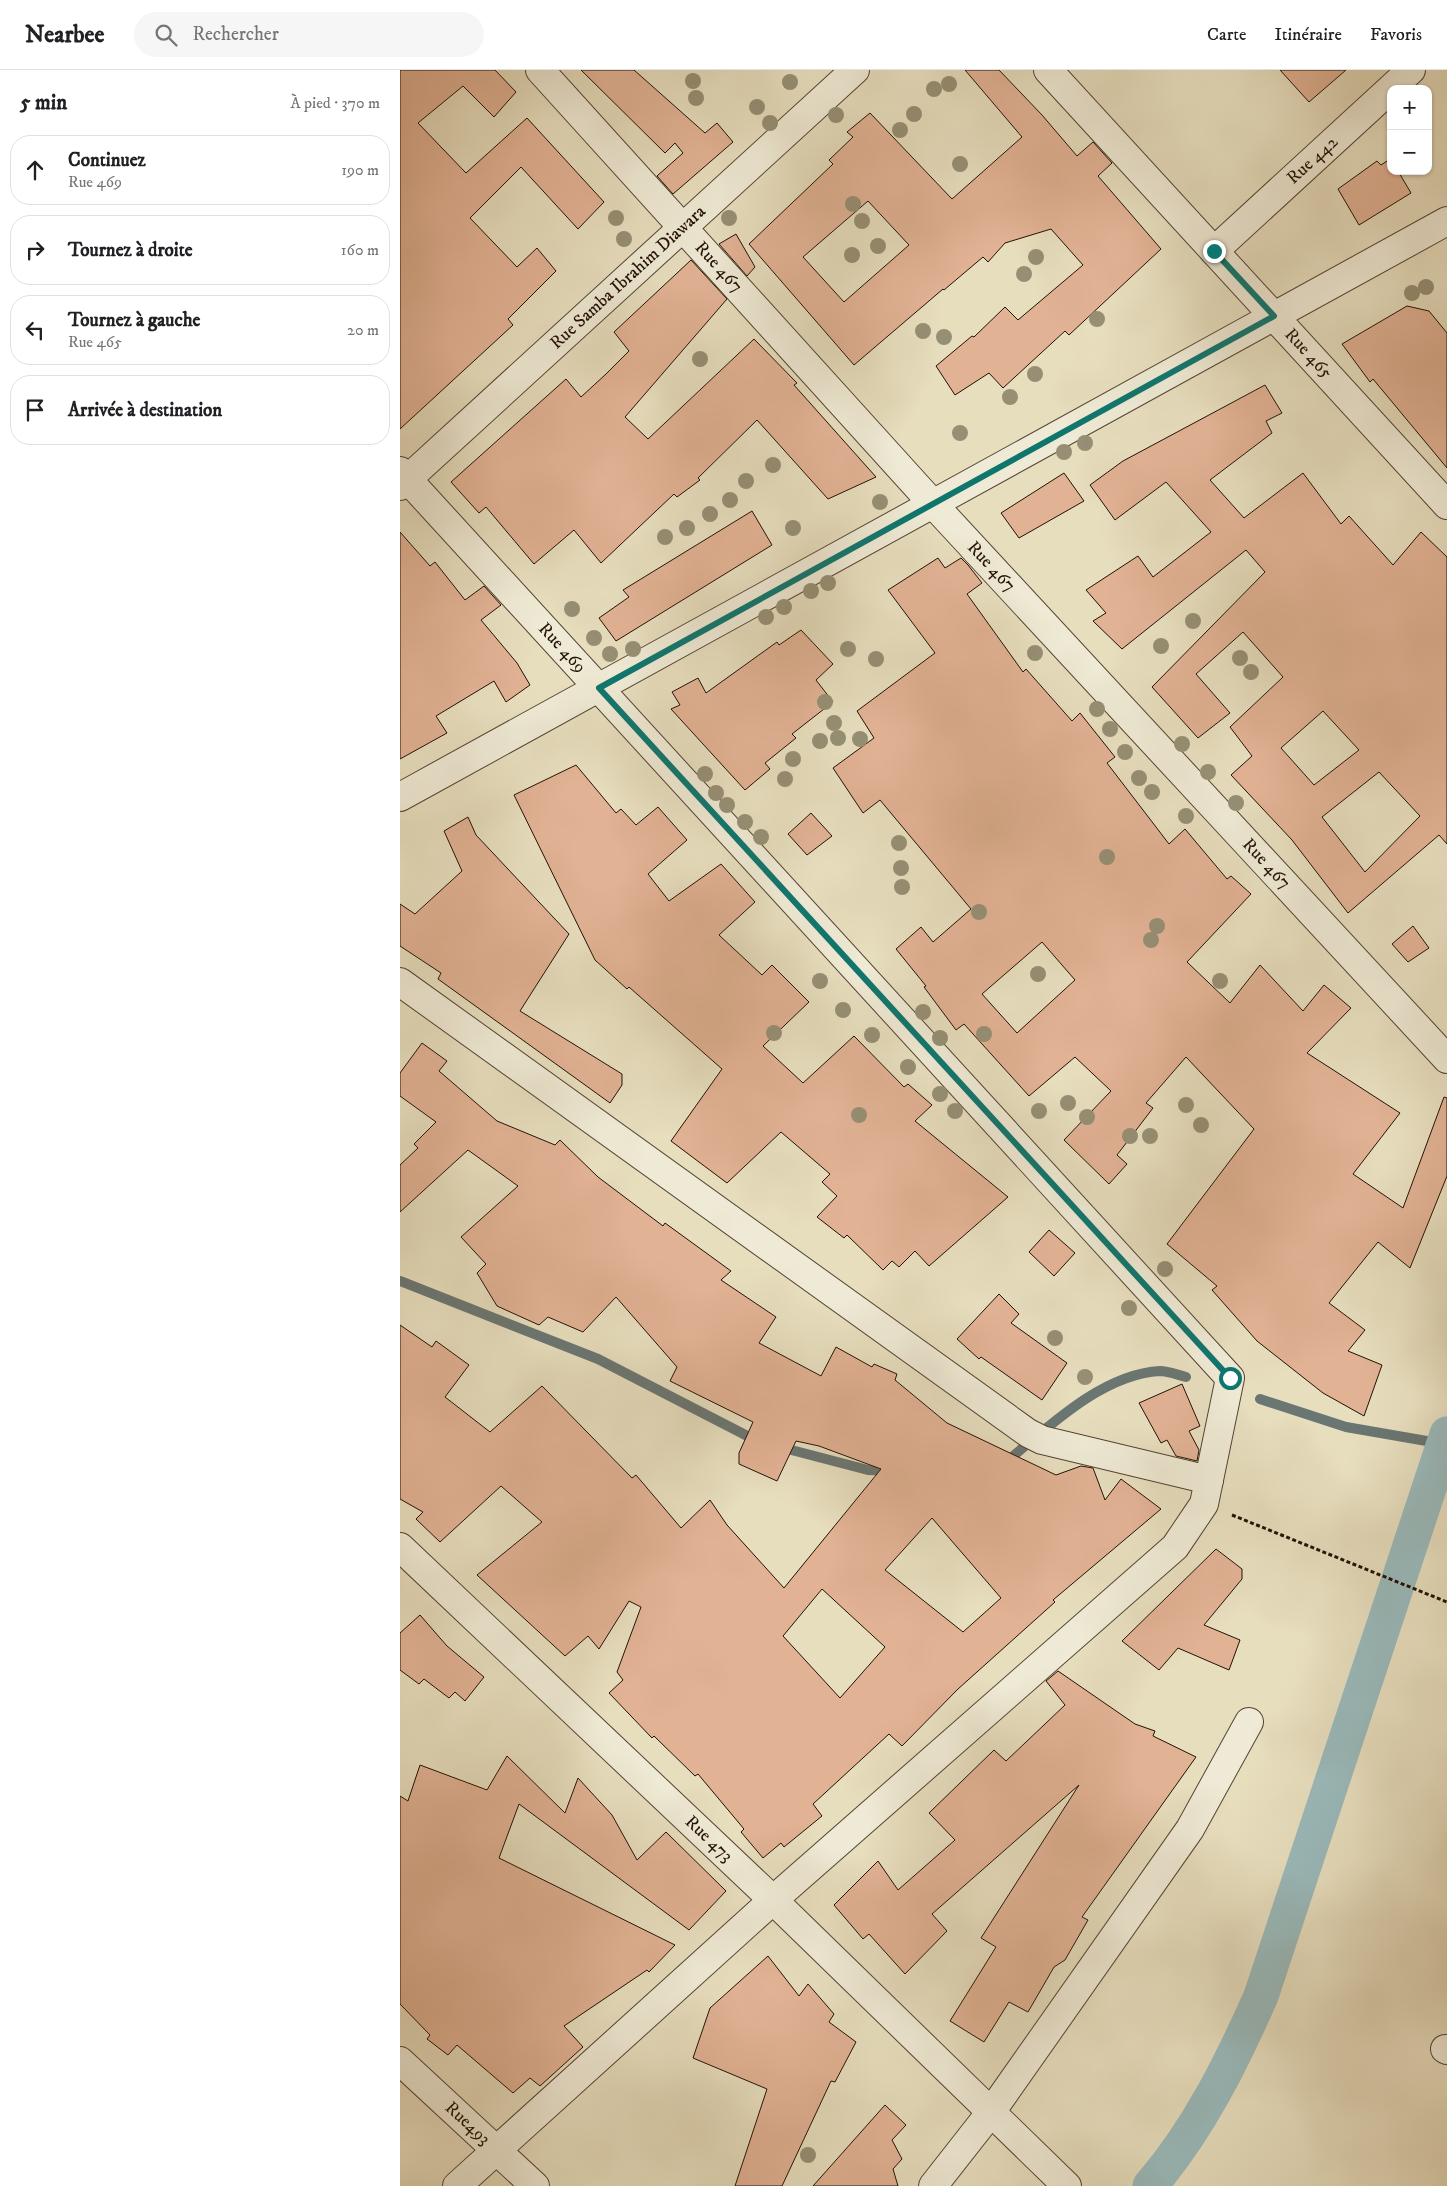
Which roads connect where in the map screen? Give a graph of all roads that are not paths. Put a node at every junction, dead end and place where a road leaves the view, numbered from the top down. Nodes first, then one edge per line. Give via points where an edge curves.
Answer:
1 (540, 70) edge
2 (855, 70) edge
3 (1048, 70) edge
4 (1411, 70) edge
5 (1447, 221) edge
6 (684, 227) junction
7 (1214, 251) junction
8 (1274, 316) junction
9 (402, 479) edge
10 (933, 504) junction
11 (1447, 504) edge
12 (599, 688) junction
13 (400, 797) edge
14 (400, 982) edge
15 (1447, 1058) edge
16 (1207, 1492) junction
17 (400, 1548) edge
18 (1249, 1722) dead end
19 (773, 1900) junction
20 (400, 2061) edge
21 (991, 2112) junction
22 (497, 2150) junction
23 (457, 2186) edge
24 (535, 2186) edge
25 (933, 2186) edge
26 (1067, 2186) edge

1 - 6 street, Rue 467
2 - 6 street, Rue Samba Ibrahim Diawara
3 - 7 street, Rue 465
4 - 7 street, Rue 442
5 - 8 street
6 - 9 street, Rue Samba Ibrahim Diawara
6 - 10 street, Rue 467
7 - 8 street, Rue 465
8 - 10 street
8 - 11 street, Rue 465
9 - 12 street, Rue 469
10 - 12 street
10 - 15 street, Rue 467
12 - 13 street
12 - 16 street, Rue 469 via 1230,1378
14 - 16 street via 1035,1436
16 - 19 street via 1176,1547
17 - 19 street, Rue 473
18 - 21 street via 1190,1829
19 - 21 street, Rue 473
19 - 22 street
20 - 22 street, Rue493
21 - 25 street
21 - 26 street, Rue 473
22 - 23 street
22 - 24 street, Rue493

